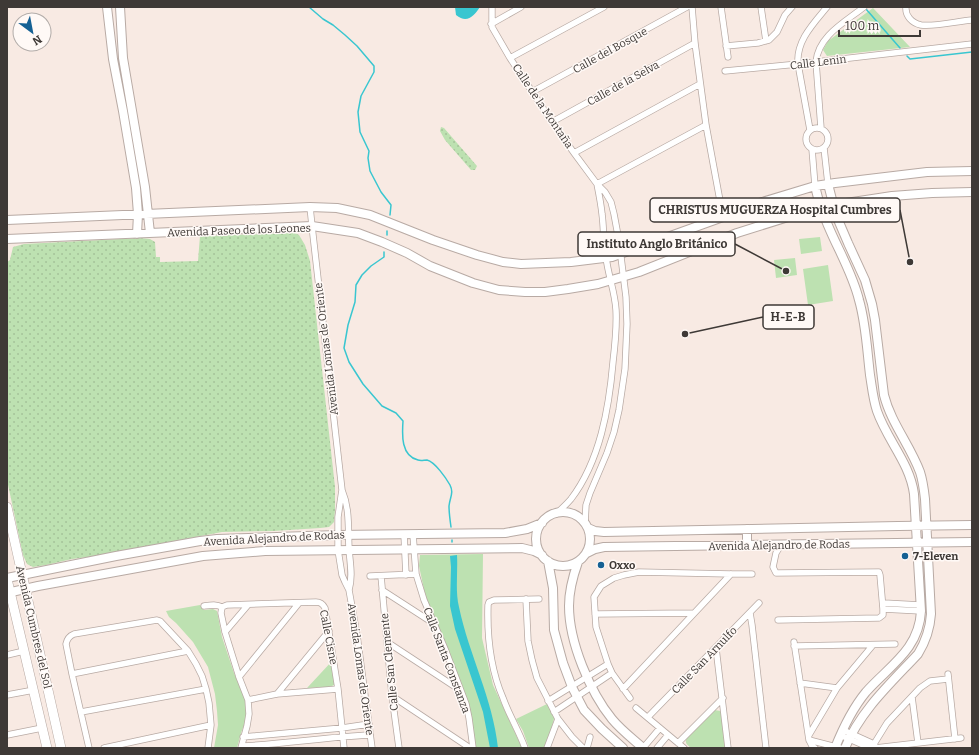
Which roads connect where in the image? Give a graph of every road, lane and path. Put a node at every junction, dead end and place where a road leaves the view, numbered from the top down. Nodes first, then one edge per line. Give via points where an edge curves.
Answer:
1 (107, 7) edge
2 (120, 7) edge
3 (492, 7) edge
4 (521, 7) edge
5 (604, 7) edge
6 (687, 7) edge
7 (692, 7) edge
8 (721, 7) edge
9 (761, 7) edge
10 (792, 7) edge
11 (826, 7) edge
12 (864, 7) edge
13 (906, 9) edge
14 (972, 20) edge
15 (491, 25) junction
16 (766, 41) junction
17 (695, 44) junction
18 (972, 44) edge
19 (726, 46) junction
20 (728, 57) dead end
21 (123, 58) junction
22 (510, 58) junction
23 (113, 59) junction
24 (816, 62) junction
25 (798, 64) junction
26 (725, 72) dead end
27 (700, 84) junction
28 (532, 92) junction
29 (552, 122) junction
30 (706, 125) junction
31 (821, 128) junction
32 (810, 130) junction
33 (824, 148) junction
34 (812, 149) junction
35 (574, 153) junction
36 (972, 171) edge
37 (597, 184) junction
38 (828, 184) junction
39 (815, 186) junction
40 (141, 188) junction
41 (972, 192) edge
42 (833, 204) junction
43 (820, 206) junction
44 (310, 207) junction
45 (149, 213) junction
46 (138, 214) junction
47 (723, 217) junction
48 (7, 220) edge
49 (312, 226) junction
50 (150, 233) junction
51 (137, 234) junction
52 (7, 239) edge
53 (620, 254) junction
54 (606, 258) junction
55 (624, 278) junction
56 (611, 281) junction
57 (596, 450) junction
58 (606, 453) junction
59 (342, 490) junction
60 (7, 507) edge
61 (556, 514) junction
62 (542, 523) junction
63 (972, 525) edge
64 (587, 526) junction
65 (916, 526) junction
66 (927, 526) junction
67 (747, 529) junction
68 (404, 534) junction
69 (413, 534) junction
70 (337, 535) junction
71 (349, 535) junction
72 (200, 541) junction
73 (972, 542) edge
74 (916, 543) junction
75 (928, 543) junction
76 (747, 545) junction
77 (781, 545) junction
78 (404, 549) junction
79 (414, 549) junction
80 (338, 550) junction
81 (349, 550) junction
82 (587, 553) junction
83 (542, 555) junction
84 (116, 556) junction
85 (203, 556) junction
86 (548, 562) junction
87 (578, 562) junction
88 (120, 570) junction
89 (22, 574) junction
90 (416, 574) junction
91 (731, 574) junction
92 (752, 574) dead end
93 (406, 575) junction
94 (370, 576) dead end
95 (381, 576) junction
96 (7, 578) edge
97 (25, 588) junction
98 (349, 590) junction
99 (382, 590) junction
100 (9, 592) edge
101 (526, 599) junction
102 (540, 599) dead end
103 (299, 603) junction
104 (760, 603) dead end
105 (248, 605) junction
106 (204, 606) dead end
107 (884, 606) junction
108 (222, 607) junction
109 (920, 608) junction
110 (750, 612) junction
111 (694, 613) junction
112 (595, 614) junction
113 (778, 620) dead end
114 (434, 623) junction
115 (225, 632) junction
116 (329, 632) junction
117 (387, 642) junction
118 (895, 644) dead end
119 (873, 645) junction
120 (909, 647) junction
121 (716, 648) junction
122 (24, 651) junction
123 (188, 651) junction
124 (918, 654) junction
125 (7, 655) edge
126 (608, 664) junction
127 (72, 674) junction
128 (612, 674) junction
129 (238, 677) junction
130 (587, 677) junction
131 (800, 683) junction
132 (592, 686) junction
133 (572, 687) junction
134 (206, 688) junction
135 (837, 688) junction
136 (338, 689) junction
137 (623, 689) junction
138 (34, 690) junction
139 (461, 691) junction
140 (276, 694) junction
141 (7, 695) edge
142 (392, 696) junction
143 (576, 697) junction
144 (912, 697) junction
145 (630, 698) dead end
146 (723, 698) junction
147 (248, 700) junction
148 (548, 701) junction
149 (636, 708) dead end
150 (81, 712) junction
151 (554, 712) junction
152 (648, 717) junction
153 (558, 719) junction
154 (369, 724) junction
155 (211, 725) junction
156 (42, 728) junction
157 (342, 728) junction
158 (660, 728) junction
159 (841, 733) junction
160 (7, 735) edge
161 (370, 735) junction
162 (668, 735) junction
163 (343, 736) junction
164 (590, 736) dead end
165 (243, 737) junction
166 (850, 737) junction
167 (809, 738) junction
168 (678, 743) junction
169 (918, 743) junction
170 (267, 745) junction
171 (241, 747) edge
172 (874, 747) edge
173 (47, 748) edge
174 (61, 748) edge
175 (89, 748) edge
176 (104, 748) edge
177 (208, 748) edge
178 (273, 748) edge
179 (344, 748) edge
180 (372, 748) edge
181 (399, 748) edge
182 (471, 748) edge
183 (525, 748) edge
184 (547, 748) edge
185 (583, 748) edge
186 (587, 748) edge
187 (623, 748) edge
188 (643, 748) edge
189 (657, 748) edge
190 (684, 748) edge
191 (728, 748) edge
192 (766, 748) edge
193 (815, 748) edge
194 (837, 748) edge
195 (845, 748) edge

1 - 23 street
2 - 21 street
3 - 15 street
4 - 15 street
5 - 22 street
6 - 28 street, Calle del Bosque
7 - 17 street
8 - 19 street
9 - 16 street
10 - 16 street via 773,37
11 - 25 street via 803,39
12 - 24 street via 824,40 816,55
13 - 14 street via 908,17 921,25
15 - 22 street, Calle de la Montaña
16 - 19 street
17 - 27 street
17 - 29 street, Calle de la Selva
18 - 24 street, Calle Lenin
19 - 20 street
21 - 23 street
21 - 40 street
22 - 28 street, Calle de la Montaña
23 - 40 street
24 - 25 street, Calle Lenin
24 - 31 street
25 - 26 street, Calle Lenin
25 - 32 street
27 - 30 street
27 - 35 street
28 - 29 street, Calle de la Montaña
29 - 35 street, Calle de la Montaña
30 - 37 street
30 - 47 street
31 - 32 street
31 - 33 street via 828,137
32 - 34 street via 806,140
33 - 34 street
33 - 38 street
34 - 39 street
35 - 37 street, Calle de la Montaña
36 - 38 street, Avenida Paseo de los Leones via 927,172
37 - 53 street, Calle de la Montaña via 611,202
37 - 54 street
38 - 39 street, Avenida Paseo de los Leones
38 - 42 street
39 - 43 street
39 - 47 street, Avenida Paseo de los Leones via 758,203
40 - 45 street
40 - 46 street
41 - 42 street, Avenida Paseo de los Leones via 892,196
42 - 43 street, Avenida Paseo de los Leones
42 - 66 street via 871,297 884,395 890,415 920,472
43 - 55 street, Avenida Paseo de los Leones via 737,233
43 - 65 street via 859,300 865,325 874,401 884,428 911,480
44 - 45 street, Avenida Paseo de los Leones
44 - 49 street, Avenida Lomas de Oriente
44 - 54 street, Avenida Paseo de los Leones via 337,208 370,215 432,240 502,262 521,264
45 - 46 street, Avenida Paseo de los Leones
45 - 50 street
46 - 48 street, Avenida Paseo de los Leones
46 - 51 street
47 - 53 street, Avenida Paseo de los Leones
49 - 50 street, Avenida Paseo de los Leones
49 - 56 street, Avenida Paseo de los Leones via 358,233 451,275 500,290 545,292
49 - 59 street, Avenida Lomas de Oriente
50 - 51 street, Avenida Paseo de los Leones
51 - 52 street, Avenida Paseo de los Leones
53 - 54 street, Avenida Paseo de los Leones
53 - 55 street, Calle de la Montaña
54 - 56 street
55 - 56 street, Avenida Paseo de los Leones
55 - 58 street, Calle de la Montaña via 627,324 625,369 619,410
56 - 57 street via 616,310 616,332 611,382
57 - 58 street
57 - 61 street via 576,492
58 - 64 street, Calle de la Montaña via 586,505
59 - 70 street, Avenida Lomas de Oriente
59 - 71 street, Avenida Lomas de Oriente via 348,513
60 - 89 main road, Avenida Cumbres del Sol
61 - 62 street
61 - 64 street via 572,514
62 - 69 street, Avenida Alejandro de Rodas via 505,533
62 - 83 street via 536,539
63 - 66 street, Avenida Alejandro de Rodas
64 - 67 street, Avenida Alejandro de Rodas via 595,531 604,532
64 - 82 street via 590,543
65 - 66 street, Avenida Alejandro de Rodas
65 - 67 street, Avenida Alejandro de Rodas
65 - 74 street
66 - 75 street
67 - 76 street
68 - 69 street, Avenida Alejandro de Rodas
68 - 71 street, Avenida Alejandro de Rodas
68 - 78 street
69 - 79 street, Calle Santa Constanza
70 - 71 street, Avenida Alejandro de Rodas
70 - 72 street, Avenida Alejandro de Rodas
70 - 80 street, Avenida Lomas de Oriente
71 - 81 street, Avenida Lomas de Oriente
72 - 84 street, Avenida Alejandro de Rodas
72 - 85 street
73 - 75 street, Avenida Alejandro de Rodas
74 - 75 street, Avenida Alejandro de Rodas
74 - 77 street, Avenida Alejandro de Rodas
74 - 109 street
75 - 124 street via 932,614 929,632
76 - 77 street, Avenida Alejandro de Rodas
76 - 82 street, Avenida Alejandro de Rodas via 604,547
77 - 107 street via 773,567 776,573 879,572
78 - 79 street, Avenida Alejandro de Rodas
78 - 81 street, Avenida Alejandro de Rodas
78 - 93 street
79 - 83 street, Avenida Alejandro de Rodas via 522,548
79 - 90 street, Calle Santa Constanza
80 - 81 street, Avenida Alejandro de Rodas
80 - 85 street, Avenida Alejandro de Rodas via 265,551
80 - 98 street, Avenida Lomas de Oriente via 342,575
81 - 98 street, Avenida Lomas de Oriente via 352,576
82 - 87 street
83 - 86 street
84 - 88 street
84 - 89 street, Avenida Alejandro de Rodas
85 - 88 street, Avenida Alejandro de Rodas
86 - 87 street via 565,566
86 - 133 street via 553,588 554,630
87 - 130 street via 571,585 569,606 573,637
88 - 97 street, Avenida Alejandro de Rodas
89 - 96 street, Avenida Alejandro de Rodas
89 - 97 main road, Avenida Cumbres del Sol
90 - 93 street
90 - 114 street, Calle Santa Constanza
91 - 92 street
91 - 111 street
91 - 112 street via 639,572 619,576 601,586 594,597
93 - 95 street
94 - 95 street
95 - 99 street, Calle San Clemente
96 - 100 main road, Avenida Cumbres del Sol
97 - 100 street, Avenida Alejandro de Rodas
97 - 174 main road, Avenida Cumbres del Sol
98 - 154 street, Avenida Lomas de Oriente via 358,635
99 - 114 street
99 - 117 street, Calle San Clemente
100 - 122 main road, Avenida Cumbres del Sol
101 - 102 street
101 - 148 street via 528,641 532,660
101 - 183 street via 494,600 488,604 488,630 497,682
103 - 105 street, Calle Cisne
103 - 116 street, Calle Cisne via 321,603 325,608
103 - 129 street
104 - 110 street, Calle San Arnulfo
105 - 108 street, Calle Cisne
105 - 115 street
106 - 108 street, Calle Cisne via 213,604
107 - 109 street
107 - 113 street via 882,615 878,618
108 - 115 street
109 - 120 street via 919,627
110 - 121 street, Calle San Arnulfo
110 - 192 street
111 - 112 street
111 - 137 street
112 - 126 street via 596,628
114 - 139 street, Calle Santa Constanza
115 - 129 street
116 - 136 street, Calle Cisne
116 - 140 street
117 - 139 street
117 - 142 street, Calle San Clemente
118 - 119 street
119 - 131 street via 794,644
119 - 135 street
120 - 124 street
120 - 159 street via 863,696
121 - 146 street
121 - 152 street, Calle San Arnulfo
122 - 125 street
122 - 138 main road, Avenida Cumbres del Sol
123 - 127 street
123 - 127 street via 168,628 157,620 74,634 66,644
123 - 134 street
124 - 166 street via 869,707
126 - 128 street
126 - 130 street
127 - 150 street
128 - 132 street
128 - 137 street
129 - 147 street
130 - 132 street
130 - 133 street
131 - 135 street
131 - 167 street
132 - 143 street
132 - 188 street via 613,720
133 - 143 street
133 - 148 street
134 - 150 street
134 - 155 street
135 - 167 street
136 - 140 street
136 - 157 street, Calle Cisne
137 - 145 street
138 - 141 street
138 - 156 main road, Avenida Cumbres del Sol
139 - 182 street, Calle Santa Constanza via 469,718
140 - 147 street
142 - 181 street, Calle San Clemente
142 - 182 street
143 - 151 street
143 - 187 street via 594,721
144 - 169 street
144 - 169 street via 927,683 948,677 958,738
144 - 172 street via 887,723
146 - 168 street
146 - 191 street
147 - 165 street via 249,714
148 - 151 street
149 - 152 street
150 - 175 street
151 - 153 street
152 - 158 street
153 - 184 street
153 - 185 street
154 - 157 street
154 - 161 street, Avenida Lomas de Oriente
155 - 176 street
155 - 177 street
156 - 160 street
156 - 173 main road, Avenida Cumbres del Sol
157 - 163 street, Calle Cisne
157 - 165 street
158 - 162 street
158 - 188 street
159 - 166 street
159 - 194 street
161 - 163 street
161 - 180 street, Avenida Lomas de Oriente
162 - 168 street
162 - 189 street
163 - 170 street
163 - 179 street, Calle Cisne
164 - 186 street
165 - 171 street
166 - 172 street
166 - 195 street
167 - 193 street
167 - 194 street
168 - 190 street
169 - 172 street
170 - 171 street
170 - 178 street

